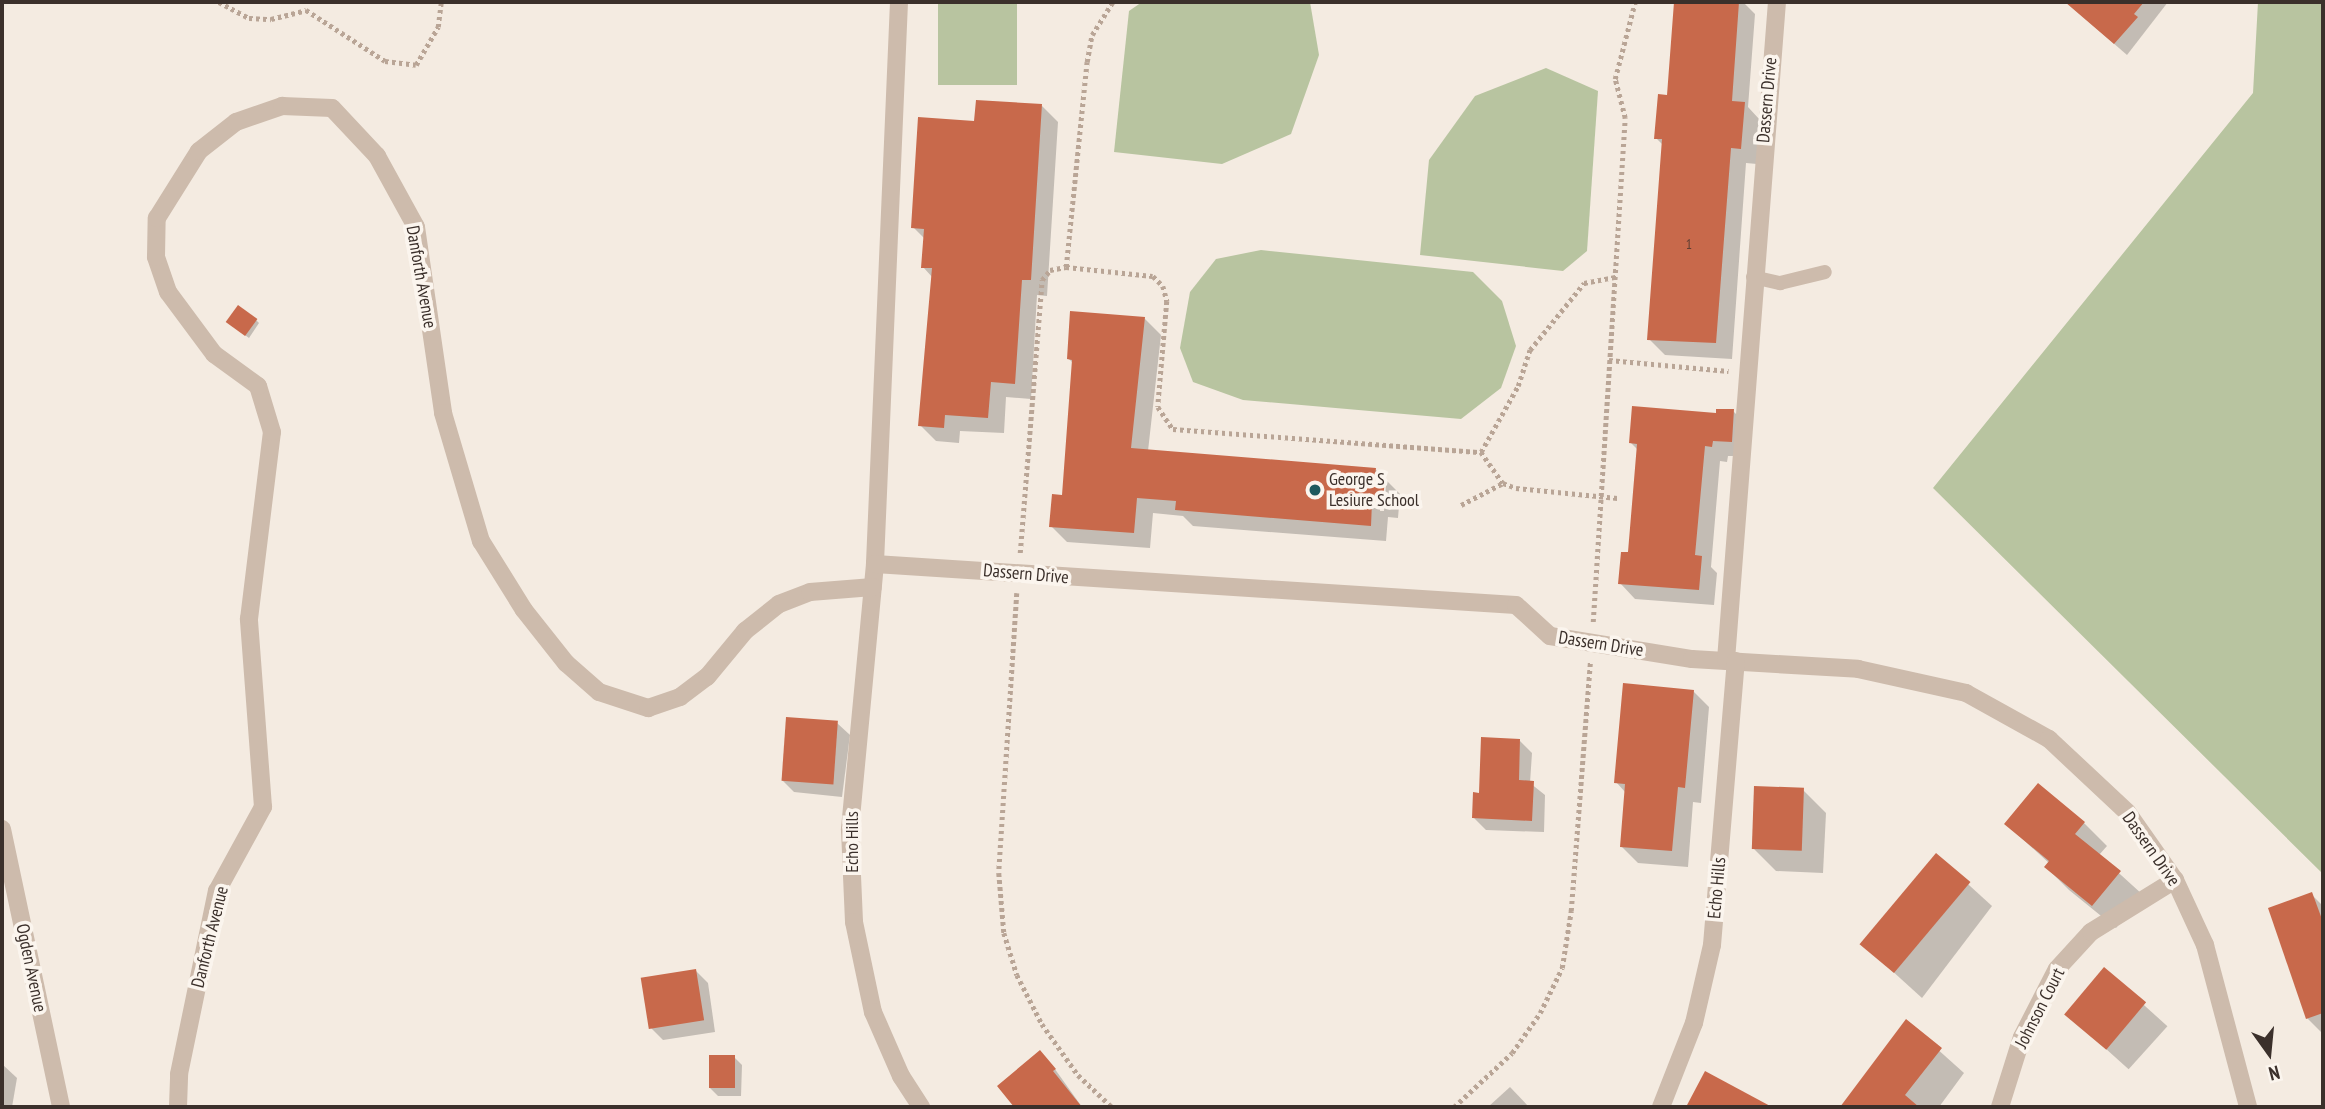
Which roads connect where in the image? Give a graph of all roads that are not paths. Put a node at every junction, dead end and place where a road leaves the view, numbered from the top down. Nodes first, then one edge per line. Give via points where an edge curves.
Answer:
1 (900, 2) edge
2 (1776, 2) edge
3 (1825, 272) dead end
4 (1753, 277) junction
5 (875, 564) junction
6 (873, 587) junction
7 (1731, 660) junction
8 (2, 830) edge
9 (2175, 880) junction
10 (61, 1107) edge
11 (178, 1107) edge
12 (921, 1107) edge
13 (1661, 1107) edge
14 (2000, 1107) edge
15 (2248, 1107) edge

1 - 5 street
2 - 4 street, Dassern Drive
3 - 4 lane via 1780,283
4 - 7 street, Dassern Drive
5 - 6 street, Echo Hills
5 - 7 street, Dassern Drive via 1516,605 1550,636
6 - 11 street, Danforth Avenue via 810,592 779,604 746,631 707,677 680,697 648,708 599,692 566,663 524,610 481,541 443,413 416,227 377,156 332,108 282,106 236,122 199,151 157,218 156,257 168,292 214,354 258,386 272,432 249,618 263,807 217,891 179,1074
6 - 12 street, Echo Hills via 850,830 854,922 873,1012 901,1076
7 - 9 street, Dassern Drive via 1858,669 1966,693 2049,739 2127,812
7 - 13 street, Echo Hills via 1712,945 1694,1023
8 - 10 street, Ogden Avenue
9 - 14 street, Johnson Court via 2091,932 2057,969 2022,1037
9 - 15 street, Dassern Drive via 2205,945

